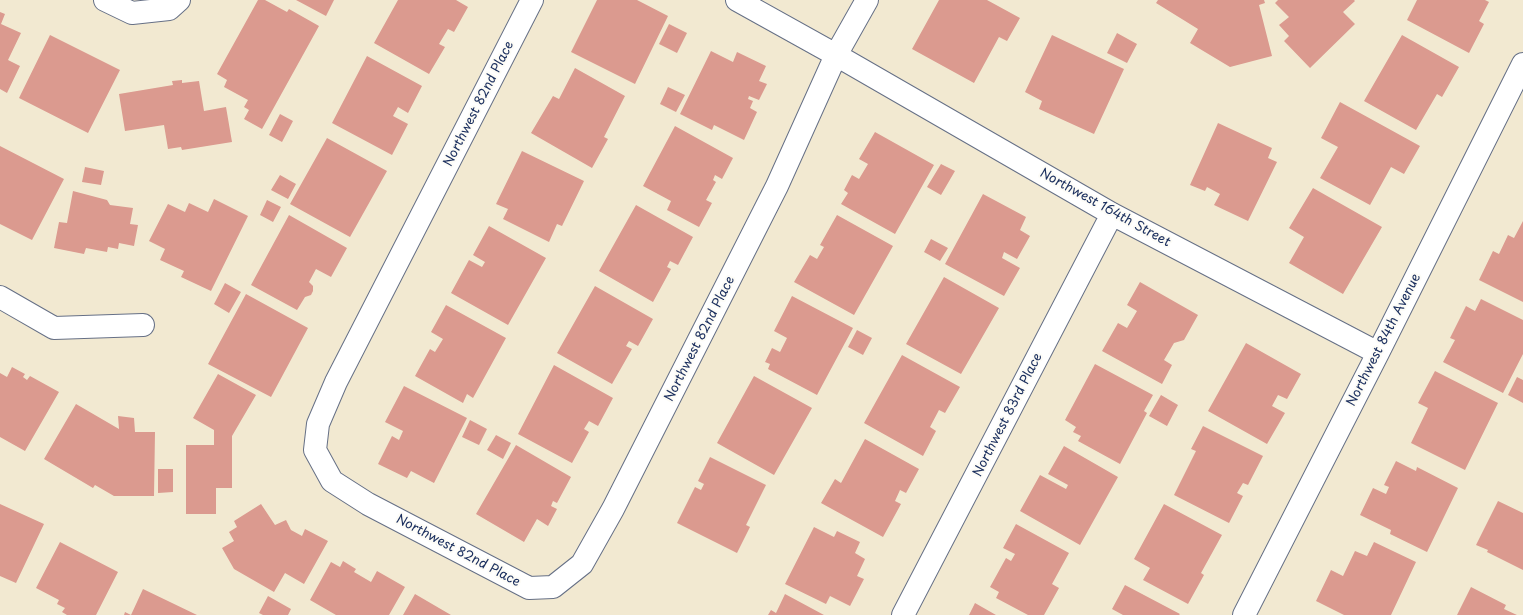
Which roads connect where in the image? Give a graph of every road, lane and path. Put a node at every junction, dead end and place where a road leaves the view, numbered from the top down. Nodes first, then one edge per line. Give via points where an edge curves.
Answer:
1 (105, 0) edge
2 (179, 0) edge
3 (532, 0) edge
4 (737, 0) edge
5 (867, 0) edge
6 (836, 55) junction
7 (1523, 64) edge
8 (1112, 214) junction
9 (0, 297) edge
10 (144, 325) dead end
11 (1378, 353) junction
12 (903, 615) edge
13 (1244, 615) edge

1 - 2 street via 132,13 169,9
3 - 6 street, Northwest 82nd Place via 336,382 318,424 315,450 332,481 368,504 529,588 553,587 582,564 613,509 777,186
4 - 6 street
5 - 6 street, Northwest 82nd Place
6 - 8 street, Northwest 164th Street
7 - 11 street, Northwest 84th Avenue
8 - 11 street, Northwest 164th Street
8 - 12 street, Northwest 83rd Place
9 - 10 street via 54,328
11 - 13 street, Northwest 84th Avenue

